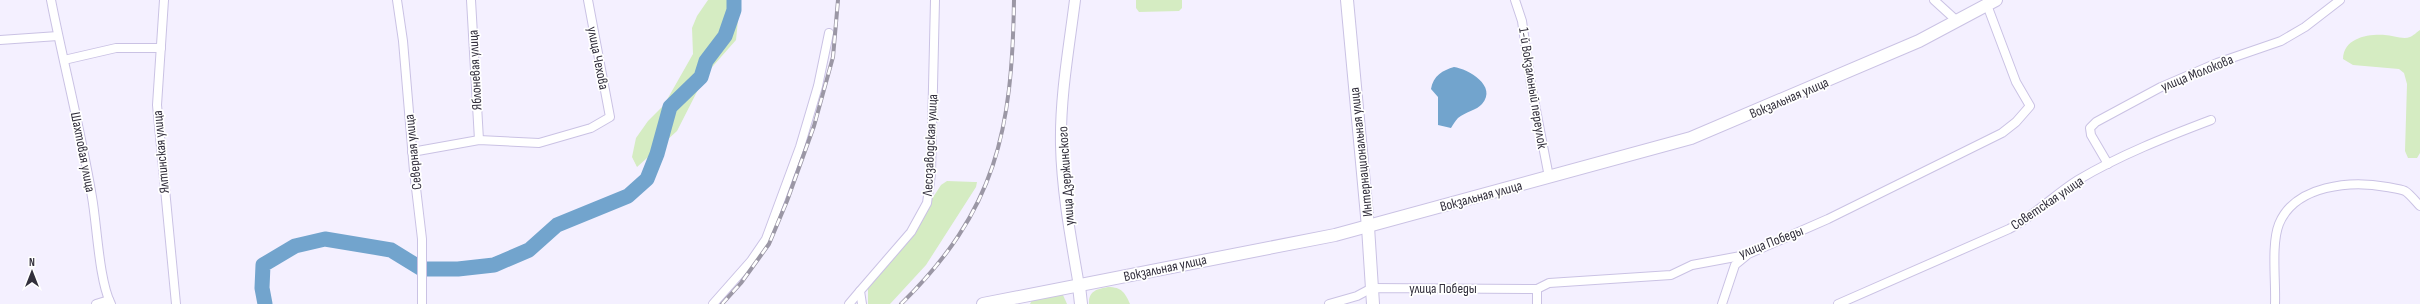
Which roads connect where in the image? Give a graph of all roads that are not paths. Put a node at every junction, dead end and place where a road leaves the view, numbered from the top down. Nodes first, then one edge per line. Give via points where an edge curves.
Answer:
1 (51, 0) edge
2 (164, 0) edge
3 (397, 0) edge
4 (471, 0) edge
5 (588, 0) edge
6 (935, 0) edge
7 (1075, 0) edge
8 (1347, 0) edge
9 (1515, 0) edge
10 (1934, 0) edge
11 (2340, 0) edge
12 (1991, 2) edge
13 (1957, 21) junction
14 (829, 33) dead end
15 (58, 36) junction
16 (0, 40) edge
17 (161, 48) junction
18 (64, 60) junction
19 (2211, 120) dead end
20 (480, 140) junction
21 (412, 152) junction
22 (2108, 164) junction
23 (1549, 177) junction
24 (2420, 206) edge
25 (1368, 227) junction
26 (1746, 255) junction
27 (1079, 286) junction
28 (1372, 288) junction
29 (1537, 288) junction
30 (860, 291) junction
31 (110, 302) edge
32 (96, 304) edge
33 (176, 304) edge
34 (422, 304) edge
35 (714, 304) edge
36 (849, 304) edge
37 (862, 304) edge
38 (983, 304) edge
39 (1081, 304) edge
40 (1329, 304) edge
41 (1373, 304) edge
42 (1537, 304) edge
43 (1722, 304) edge
44 (1838, 304) edge
45 (2275, 304) edge

1 - 15 street, Шахтовая улица
2 - 17 street, Ялтинская улица
3 - 21 street, Северная улица via 403,40
4 - 20 street, Яблоневая улица
5 - 20 street, улица Чехова via 610,116 591,128 539,143
6 - 30 street, Лесозаводская улица via 931,174 927,203 911,232
7 - 27 street, улица Дзержинского via 1066,62 1061,144 1065,195
8 - 25 main road, Интернациональная улица
9 - 23 street, 1-й Вокзальный переулок via 1522,21
10 - 13 street
11 - 22 street, улица Молокова via 2305,27 2281,41 2217,63 2161,87 2096,122 2090,128 2091,135
12 - 13 main road, Вокзальная улица
12 - 26 street, улица Победы via 2016,82 2030,106 2016,122 2002,133 1828,219
13 - 23 main road, Вокзальная улица via 1717,128 1648,151
14 - 35 street via 818,86 800,147 766,239 751,262
15 - 16 street
15 - 18 street, Шахтовая улица
17 - 18 street via 116,48
17 - 33 street, Ялтинская улица via 157,105
18 - 31 street, Шахтовая улица via 98,229 104,285
19 - 22 street, Советская улица
20 - 21 street
21 - 34 street, Северная улица via 422,249
22 - 44 street, Советская улица via 2077,181 2014,226
23 - 25 main road, Вокзальная улица
24 - 45 street via 2405,191 2367,184 2323,188 2295,203 2279,224
25 - 27 main road, Вокзальная улица
25 - 28 main road, Интернациональная улица
26 - 29 street, улица Победы via 1692,265 1671,275 1549,283
26 - 43 street via 1735,265
27 - 38 main road, Вокзальная улица
27 - 39 main road, улица Дзержинского
28 - 29 street, улица Победы
28 - 40 street, улица Победы via 1357,296
28 - 41 main road, Интернациональная улица
29 - 42 street
30 - 36 street, Лесозаводская улица
30 - 37 street
31 - 32 street

